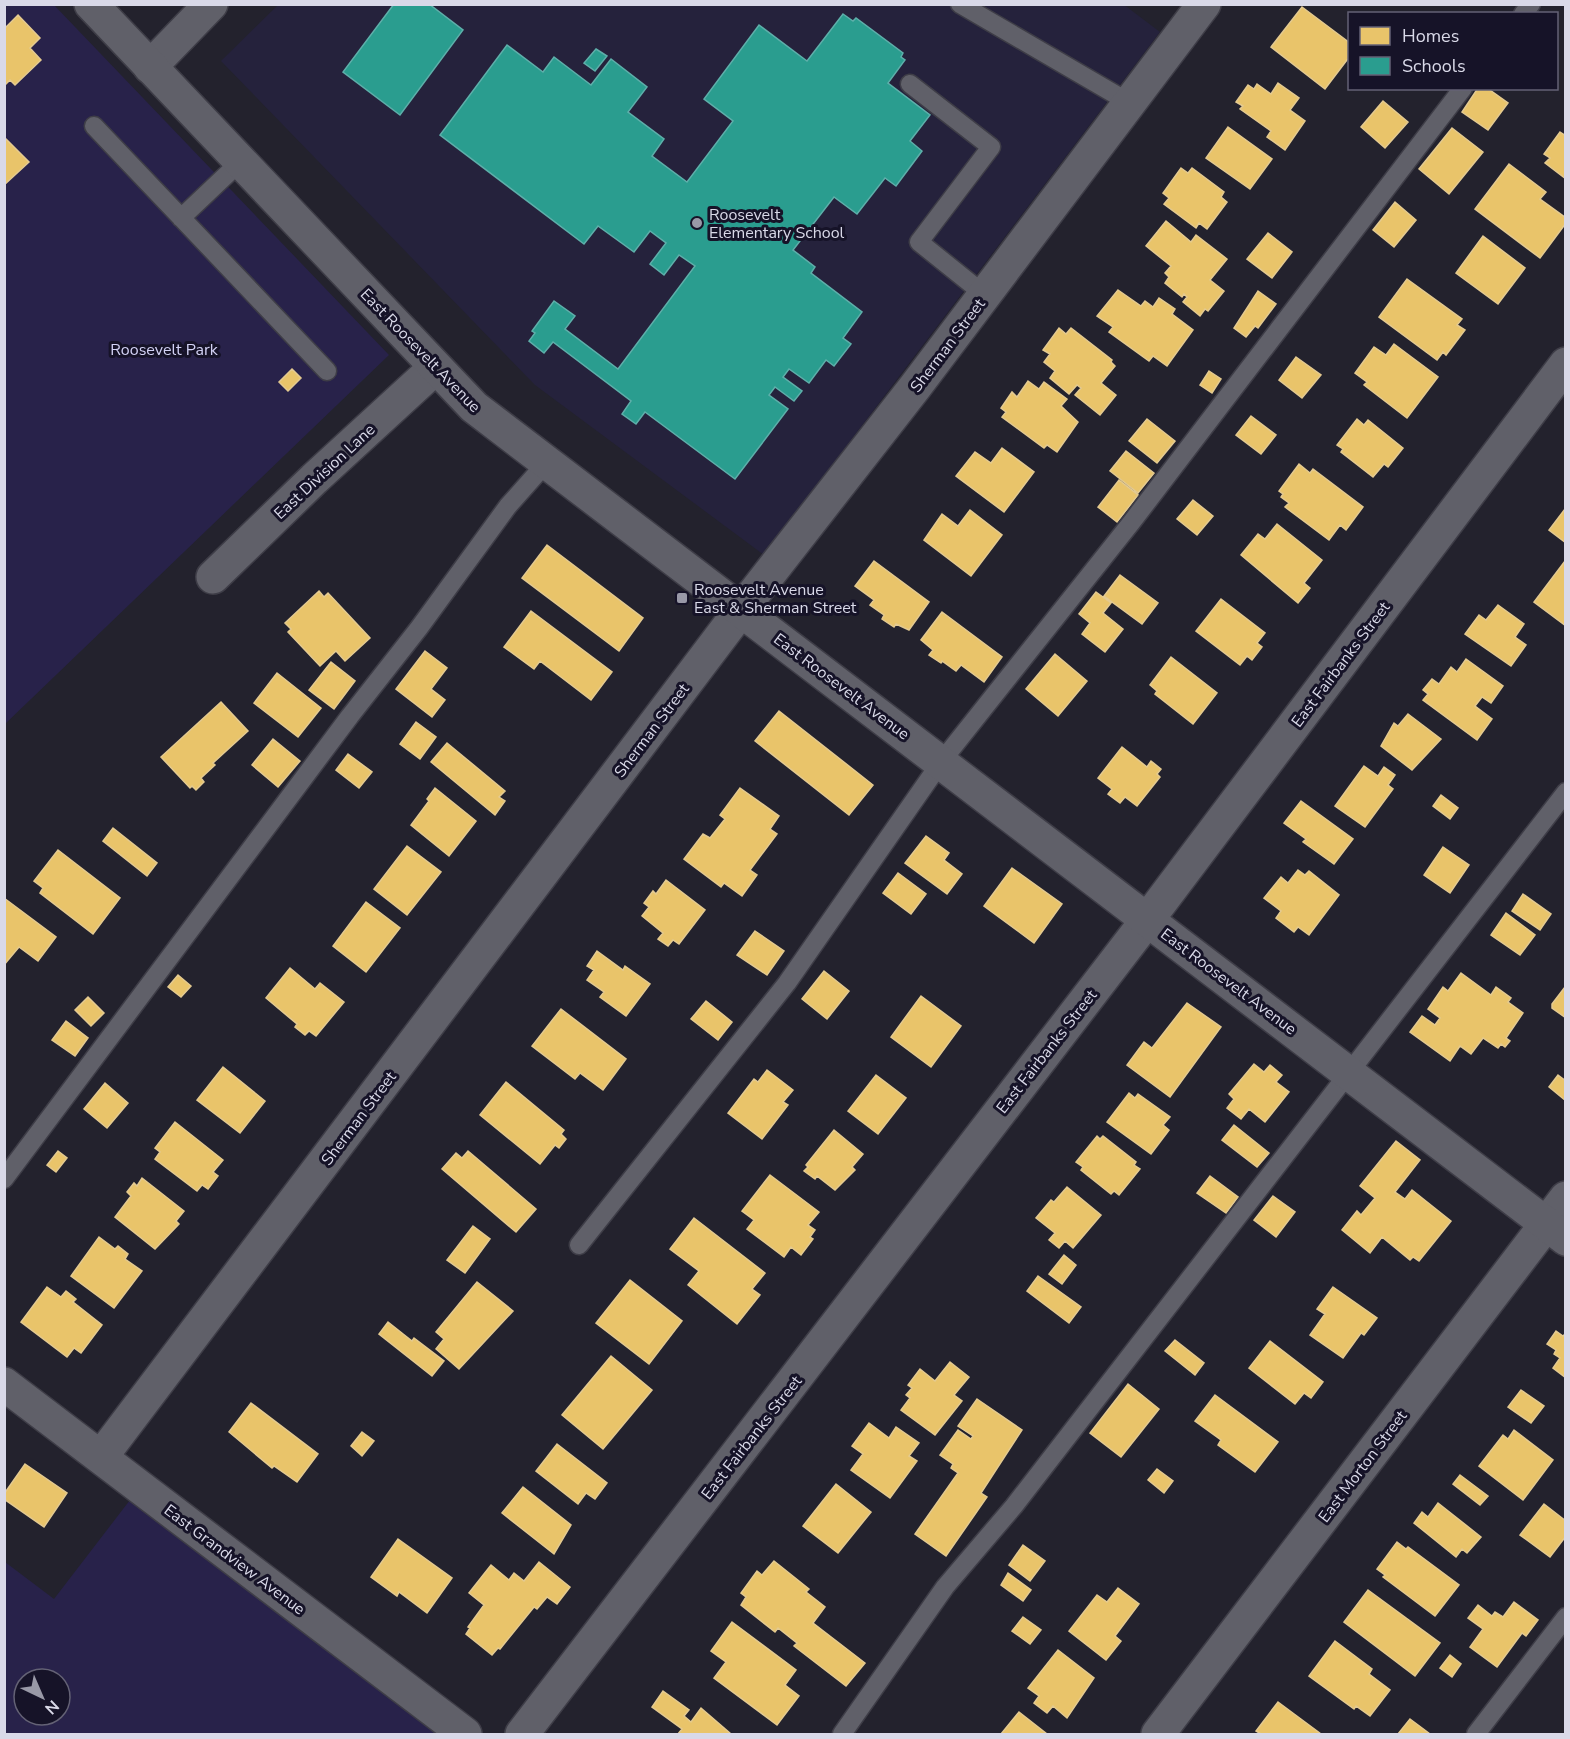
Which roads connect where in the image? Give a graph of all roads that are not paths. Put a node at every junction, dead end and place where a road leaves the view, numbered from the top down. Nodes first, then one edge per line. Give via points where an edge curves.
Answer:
1 (91, 4) edge
2 (211, 4) edge
3 (960, 4) edge
4 (1204, 4) edge
5 (150, 67) junction
6 (910, 84) dead end
7 (1461, 90) edge
8 (1130, 103) junction
9 (94, 126) dead end
10 (240, 162) junction
11 (181, 218) junction
12 (985, 295) junction
13 (1566, 364) edge
14 (435, 368) junction
15 (327, 371) dead end
16 (547, 462) junction
17 (213, 577) dead end
18 (741, 610) junction
19 (941, 762) junction
20 (1566, 792) edge
21 (1148, 920) junction
22 (1350, 1074) junction
23 (4, 1179) edge
24 (1566, 1198) edge
25 (1556, 1231) edge
26 (579, 1245) dead end
27 (4, 1384) edge
28 (101, 1457) junction
29 (1566, 1617) edge
30 (465, 1734) edge
31 (522, 1734) edge
32 (842, 1734) edge
33 (1158, 1734) edge
34 (1476, 1734) edge

1 - 5 street, East Roosevelt Avenue
2 - 5 street
3 - 8 lane
4 - 8 street, Sherman Street
5 - 10 street, East Roosevelt Avenue
6 - 12 lane via 991,147 919,242
7 - 19 lane via 1138,514
8 - 12 street, Sherman Street
9 - 11 lane
10 - 11 lane
10 - 14 street, East Roosevelt Avenue
11 - 15 lane
12 - 18 street, Sherman Street
13 - 21 street, East Fairbanks Street
14 - 16 street, East Roosevelt Avenue via 474,407
14 - 17 street, East Division Lane
16 - 18 street, East Roosevelt Avenue
16 - 23 lane via 508,506
18 - 19 street, East Roosevelt Avenue
18 - 28 street, Sherman Street
19 - 21 street, East Roosevelt Avenue
19 - 26 lane via 788,983
20 - 22 lane
21 - 22 street, East Roosevelt Avenue
21 - 31 street, East Fairbanks Street
22 - 25 street, East Roosevelt Avenue
22 - 32 lane via 1014,1506 945,1587
24 - 25 street, East Morton Street
25 - 33 street, East Morton Street
27 - 28 street, East Grandview Avenue
28 - 30 street, East Grandview Avenue
29 - 34 lane

